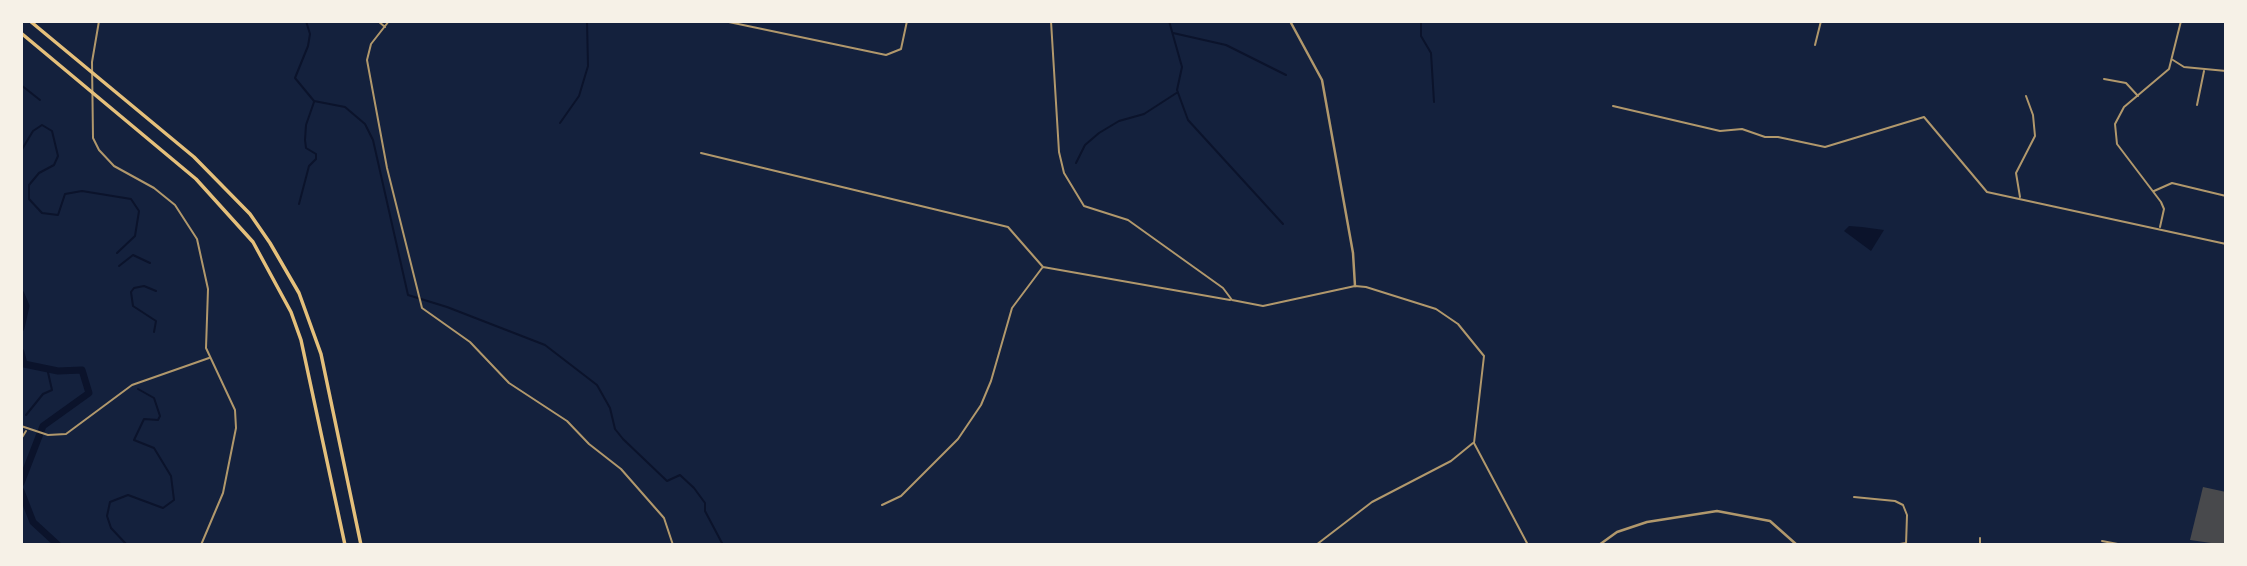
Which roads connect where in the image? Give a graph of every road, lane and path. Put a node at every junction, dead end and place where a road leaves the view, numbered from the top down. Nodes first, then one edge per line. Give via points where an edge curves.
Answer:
1 (30, 21) edge
2 (99, 21) edge
3 (378, 21) edge
4 (389, 21) edge
5 (724, 21) edge
6 (908, 21) edge
7 (1051, 21) edge
8 (1290, 21) edge
9 (1821, 21) edge
10 (2181, 21) edge
11 (2193, 21) edge
12 (2218, 22) edge
13 (385, 27) junction
14 (21, 33) edge
15 (1815, 45) dead end
16 (2174, 61) junction
17 (2204, 70) junction
18 (2226, 71) edge
19 (2104, 79) dead end
20 (2026, 96) dead end
21 (2138, 96) junction
22 (2197, 104) dead end
23 (1613, 106) dead end
24 (701, 153) dead end
25 (2154, 191) junction
26 (2226, 196) edge
27 (2020, 198) junction
28 (2160, 228) junction
29 (2226, 244) edge
30 (1043, 267) junction
31 (1355, 286) junction
32 (1231, 300) junction
33 (210, 358) junction
34 (21, 426) edge
35 (27, 429) junction
36 (21, 439) edge
37 (1474, 443) junction
38 (1854, 497) dead end
39 (882, 505) dead end
40 (1980, 538) dead end
41 (2102, 541) dead end
42 (1906, 544) edge
43 (201, 545) edge
44 (345, 545) edge
45 (361, 545) edge
46 (673, 545) edge
47 (1316, 545) edge
48 (1528, 545) edge
49 (1599, 545) edge
50 (1797, 545) edge
51 (1894, 545) edge
52 (1980, 545) edge
53 (2123, 545) edge

1 - 45 highway via 222,183 250,214 286,270 321,354
2 - 33 street via 92,62 93,138 114,166 175,205 197,239 208,289 206,348
3 - 13 street
4 - 13 street
5 - 6 street via 878,54 901,49
7 - 32 street via 1059,152 1084,206 1128,220 1223,288
8 - 31 street via 1322,80
9 - 15 street
10 - 16 street
11 - 12 street
13 - 46 street via 371,44 367,60 387,168 422,307 470,342 509,383 567,421 621,469 664,518
14 - 44 highway via 218,201 253,242 291,312 310,373
16 - 17 street
16 - 21 street
17 - 18 street
17 - 22 street
19 - 21 street via 2126,83
20 - 27 street via 2035,136 2015,173
21 - 25 street via 2117,116 2114,133 2117,144
23 - 27 street via 1720,131 1742,129 1825,148 1924,117 1982,188
24 - 30 street via 1008,227
25 - 26 street via 2172,183
25 - 28 street via 2164,209
27 - 28 street
28 - 29 street
30 - 32 street
30 - 39 street via 1012,308 981,405 958,439 901,496
31 - 32 street via 1263,306
31 - 37 street via 1436,309 1473,340 1485,361
33 - 35 street via 132,385 73,431 48,435
33 - 43 street via 235,410 236,428 219,506
34 - 35 street
35 - 36 street
37 - 47 street via 1451,461 1372,502
37 - 48 street
38 - 42 street via 1903,505
40 - 52 street
41 - 53 street
42 - 51 street
49 - 50 street via 1647,522 1717,511 1770,521

